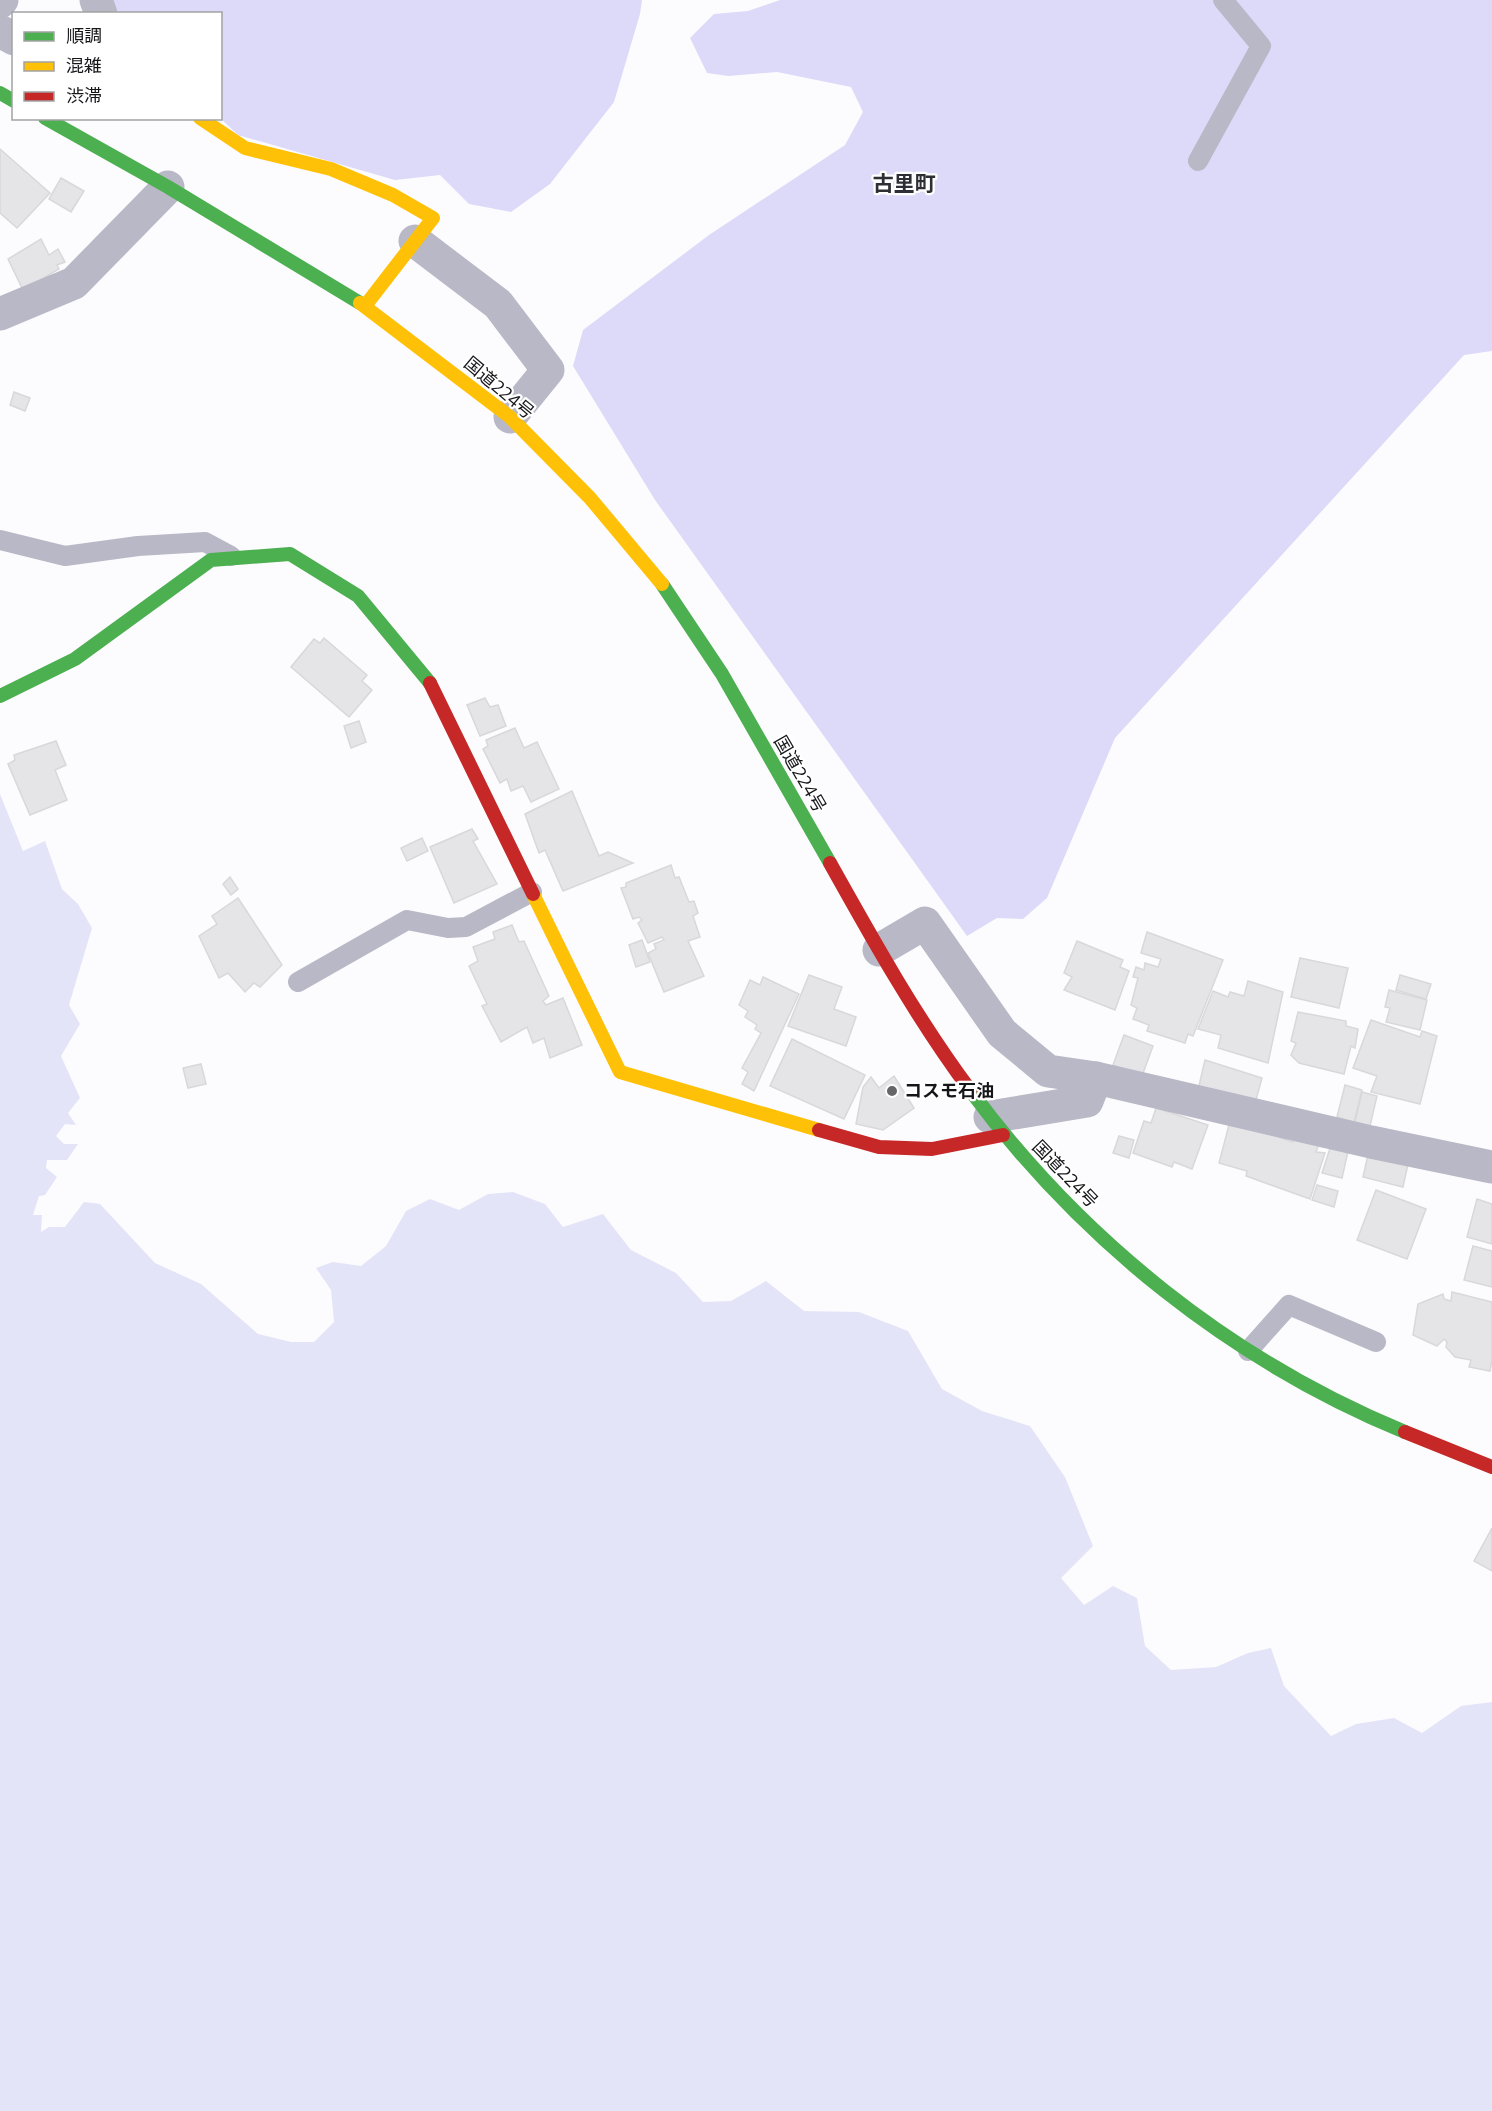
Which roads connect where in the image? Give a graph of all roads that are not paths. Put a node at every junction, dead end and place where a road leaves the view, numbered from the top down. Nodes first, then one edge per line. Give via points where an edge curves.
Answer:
1 (1223, 0) edge
2 (49, 120) edge
3 (203, 120) edge
4 (1198, 161) dead end
5 (168, 188) junction
6 (415, 241) junction
7 (365, 306) junction
8 (0, 314) edge
9 (510, 417) junction
10 (0, 540) edge
11 (235, 558) junction
12 (0, 696) edge
13 (532, 892) junction
14 (879, 950) junction
15 (298, 982) dead end
16 (1096, 1078) junction
17 (997, 1126) junction
18 (1492, 1167) edge
19 (1376, 1342) dead end
20 (1248, 1351) junction
21 (1492, 1467) edge

1 - 4 lane via 1261,46
2 - 5 main road, 国道224号
3 - 6 main road via 245,148 331,170 393,195 433,218
5 - 7 main road, 国道224号
5 - 8 street via 74,283
6 - 7 main road
6 - 9 street via 498,304 548,370
7 - 9 main road, 国道224号
9 - 14 main road, 国道224号 via 590,498 663,585 722,674
10 - 11 lane via 65,556 205,542
11 - 12 main road via 211,560 75,659
11 - 13 main road via 290,554 358,596 427,676
13 - 15 lane via 466,927 448,928 407,920
13 - 17 main road via 620,1072 879,1147 932,1149
14 - 16 street via 926,923 1002,1033 1048,1071
14 - 17 main road, 国道224号 via 954,1069
16 - 17 street via 1087,1101
16 - 18 street
17 - 20 main road, 国道224号 via 1047,1184 1115,1251
19 - 20 lane via 1289,1305
20 - 21 main road, 国道224号 via 1331,1399

